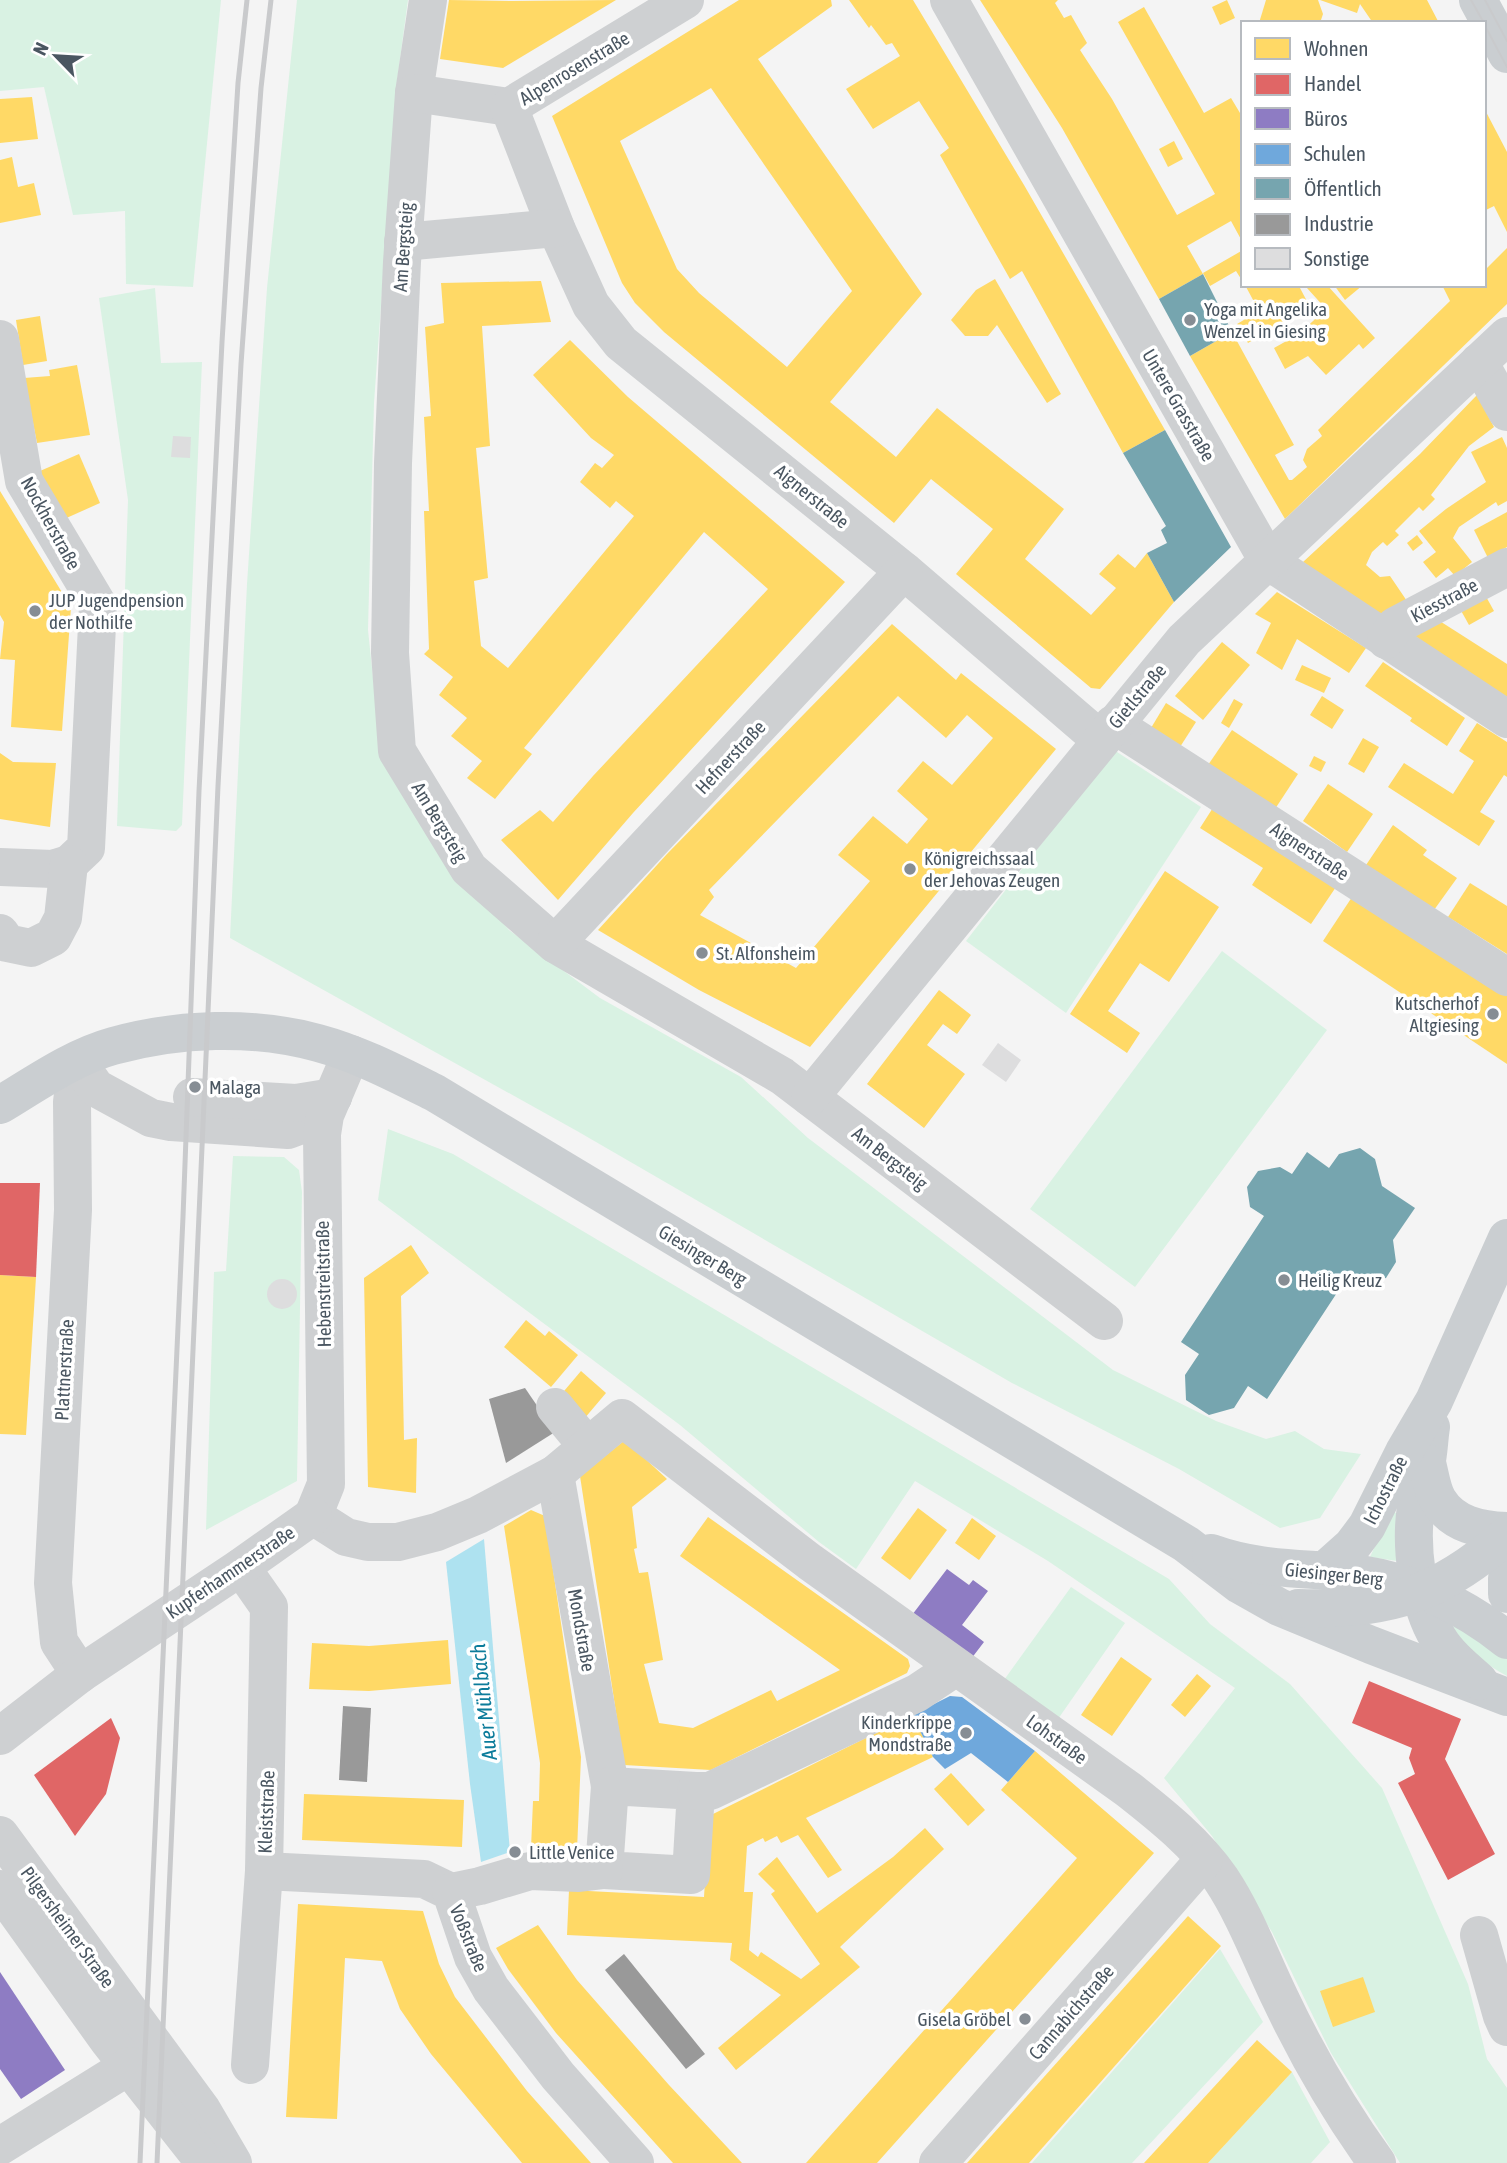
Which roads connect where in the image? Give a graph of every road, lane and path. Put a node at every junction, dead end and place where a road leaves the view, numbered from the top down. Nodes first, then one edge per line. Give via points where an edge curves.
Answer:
1 (428, 0) edge
2 (685, 0) edge
3 (949, 0) edge
4 (1478, 0) edge
5 (1507, 54) edge
6 (414, 93) junction
7 (509, 107) junction
8 (556, 228) junction
9 (403, 242) junction
10 (1507, 336) edge
11 (0, 339) edge
12 (1479, 362) junction
13 (1507, 412) edge
14 (1268, 561) junction
15 (1507, 567) edge
16 (904, 570) junction
17 (126, 608) dead end
18 (1386, 640) junction
19 (96, 665) junction
20 (1507, 719) edge
21 (1107, 732) junction
22 (69, 864) junction
23 (0, 867) edge
24 (0, 933) edge
25 (555, 944) junction
26 (1507, 977) edge
27 (351, 1055) junction
28 (77, 1061) junction
29 (332, 1097) junction
30 (810, 1097) junction
31 (116, 1101) junction
32 (0, 1105) edge
33 (1507, 1238) edge
34 (1104, 1321) dead end
35 (1434, 1401) junction
36 (555, 1407) dead end
37 (622, 1418) joint
38 (586, 1446) junction
39 (1427, 1463) junction
40 (555, 1474) junction
41 (313, 1516) junction
42 (1507, 1533) edge
43 (1186, 1544) junction
44 (241, 1567) junction
45 (1324, 1571) junction
46 (1507, 1578) edge
47 (1422, 1591) junction
48 (1507, 1594) edge
49 (1279, 1607) junction
50 (1507, 1640) edge
51 (956, 1667) junction
52 (80, 1674) junction
53 (1498, 1694) edge
54 (0, 1736) edge
55 (610, 1786) junction
56 (696, 1791) junction
57 (0, 1835) edge
58 (1204, 1860) junction
59 (604, 1870) junction
60 (264, 1871) junction
61 (0, 1889) edge
62 (452, 1892) junction
63 (1479, 1935) dead end
64 (1507, 2027) edge
65 (124, 2041) junction
66 (250, 2065) dead end
67 (0, 2146) edge
68 (205, 2163) edge
69 (233, 2163) edge
70 (635, 2163) edge
71 (938, 2163) edge
72 (1377, 2163) edge

1 - 6 street, Am Bergsteig
2 - 7 street, Alpenrosenstraße
3 - 14 street, Untere Grasstraße
4 - 5 main road
6 - 7 street, Alpenrosenstraße
6 - 9 street, Am Bergsteig
7 - 8 street, Aignerstraße
8 - 9 street
8 - 16 street, Aignerstraße via 591,305 621,343
9 - 25 street, Am Bergsteig via 390,653 397,751 469,869
10 - 12 street, Gietlstraße
11 - 19 street, Nockherstraße via 24,481 98,604
12 - 13 street
12 - 14 street, Gietlstraße
14 - 18 street, Untere Grasstraße
14 - 21 street, Gietlstraße via 1184,640
15 - 18 street, Kiesstraße via 1395,626
16 - 21 street, Aignerstraße
16 - 25 street, Hefnerstraße
17 - 19 street
18 - 20 street, Untere Grasstraße
19 - 22 street, Nockherstraße via 86,848
21 - 26 street, Aignerstraße
21 - 30 street, Gietlstraße
22 - 23 street via 53,869
22 - 24 street via 63,918 53,937 31,948 7,943
25 - 30 street, Am Bergsteig via 782,1076
27 - 28 main road, Giesinger Berg via 317,1042 255,1032 197,1032 111,1046
27 - 29 street, Hebenstreitstraße
27 - 43 main road, Giesinger Berg via 435,1093
28 - 31 street via 96,1088
28 - 32 main road, Giesinger Berg
28 - 52 street, Plattnerstraße via 53,1583 59,1642
29 - 31 street via 279,1103 171,1096
29 - 31 street via 312,1121 278,1130 171,1122
29 - 41 street, Hebenstreitstraße via 321,1151 326,1485
30 - 34 street, Am Bergsteig
33 - 35 main road, Ichostraße
35 - 39 main road, Ichostraße
35 - 45 main road, Ichostraße via 1367,1527
36 - 38 street
37 - 38 street, Kupferhammerstraße
37 - 51 street, Lohstraße
38 - 40 street, Kupferhammerstraße
39 - 42 main road via 1437,1499 1449,1513 1474,1527
39 - 47 main road, Ichostraße via 1416,1504 1413,1544
40 - 41 street, Kupferhammerstraße via 478,1515 398,1542 346,1537
40 - 55 street, Mondstraße
41 - 44 street, Kupferhammerstraße
42 - 47 main road via 1467,1568
43 - 45 main road, Giesinger Berg via 1238,1562
43 - 49 main road, Giesinger Berg via 1240,1585
44 - 52 street, Kupferhammerstraße
44 - 60 street, Kleiststraße via 269,1607
45 - 47 main road, Giesinger Berg via 1384,1579
46 - 48 main road
47 - 49 main road, Giesinger Berg via 1387,1603 1332,1609
47 - 50 main road via 1476,1617
47 - 53 main road, Ichostraße via 1438,1638 1454,1659
49 - 53 main road, Giesinger Berg
51 - 56 street via 917,1693 710,1791
51 - 58 street, Lohstraße via 1169,1822
52 - 54 street, Kupferhammerstraße
55 - 56 street
55 - 59 street, Mondstraße
56 - 59 street via 691,1875
57 - 65 street, Pilgersheimer Straße
58 - 71 street, Cannabichstraße
58 - 72 street, Lohstraße via 1220,1878 1282,2003 1351,2127
59 - 62 street via 530,1871
60 - 62 street, Voßstraße via 424,1879
60 - 66 street, Kleiststraße
61 - 65 street, Pilgersheimer Straße
62 - 70 street, Voßstraße via 473,1957 491,1989 558,2076
63 - 64 street
65 - 67 street
65 - 68 street, Pilgersheimer Straße
65 - 69 street, Pilgersheimer Straße via 202,2110

